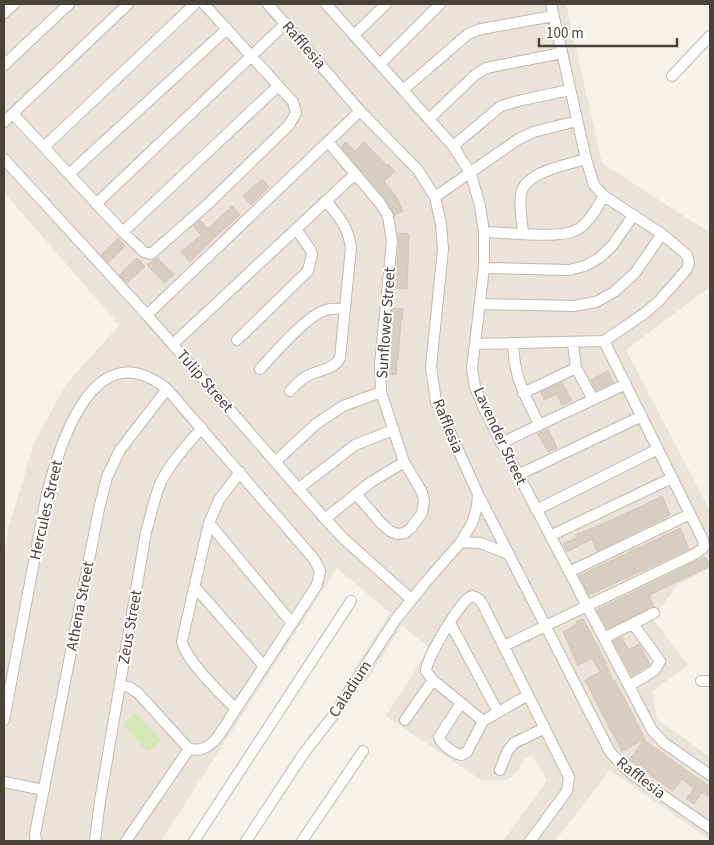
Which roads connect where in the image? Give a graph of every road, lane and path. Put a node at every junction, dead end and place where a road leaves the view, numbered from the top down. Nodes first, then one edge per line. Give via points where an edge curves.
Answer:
1 (14, 4) edge
2 (69, 4) edge
3 (128, 4) edge
4 (195, 4) edge
5 (204, 4) edge
6 (268, 4) edge
7 (328, 4) edge
8 (386, 4) edge
9 (440, 4) edge
10 (551, 4) edge
11 (4, 13) edge
12 (554, 16) junction
13 (286, 23) junction
14 (227, 29) junction
15 (354, 35) junction
16 (710, 36) edge
17 (562, 53) junction
18 (252, 56) junction
19 (380, 64) junction
20 (4, 65) edge
21 (672, 76) dead end
22 (278, 86) junction
23 (403, 90) junction
24 (570, 90) junction
25 (360, 111) junction
26 (13, 114) junction
27 (429, 119) junction
28 (578, 121) junction
29 (4, 122) edge
30 (328, 142) junction
31 (453, 146) junction
32 (44, 147) junction
33 (4, 159) edge
34 (586, 159) junction
35 (69, 174) junction
36 (355, 174) junction
37 (471, 174) junction
38 (604, 196) junction
39 (435, 197) junction
40 (326, 201) junction
41 (96, 204) junction
42 (633, 216) junction
43 (296, 228) junction
44 (123, 232) junction
45 (484, 232) junction
46 (523, 233) junction
47 (662, 234) junction
48 (484, 268) junction
49 (480, 304) junction
50 (345, 309) junction
51 (147, 315) junction
52 (237, 340) dead end
53 (604, 341) junction
54 (513, 343) junction
55 (573, 343) junction
56 (173, 344) junction
57 (475, 344) junction
58 (576, 368) junction
59 (260, 369) dead end
60 (626, 384) junction
61 (167, 389) junction
62 (290, 391) dead end
63 (381, 392) junction
64 (523, 392) junction
65 (593, 399) junction
66 (642, 416) junction
67 (539, 424) junction
68 (202, 428) junction
69 (392, 430) junction
70 (501, 443) junction
71 (658, 449) junction
72 (275, 462) junction
73 (404, 462) junction
74 (240, 472) junction
75 (518, 475) junction
76 (672, 478) junction
77 (298, 489) junction
78 (356, 494) junction
79 (478, 494) junction
80 (536, 510) junction
81 (690, 514) junction
82 (325, 519) junction
83 (209, 523) junction
84 (550, 536) junction
85 (461, 542) junction
86 (508, 554) junction
87 (569, 572) junction
88 (195, 587) junction
89 (411, 599) junction
90 (350, 601) dead end
91 (587, 606) junction
92 (654, 613) dead end
93 (292, 623) junction
94 (450, 623) junction
95 (633, 624) junction
96 (545, 626) junction
97 (604, 638) junction
98 (504, 646) junction
99 (264, 666) junction
100 (433, 680) junction
101 (120, 685) junction
102 (629, 686) junction
103 (528, 695) junction
104 (461, 703) junction
105 (236, 709) junction
106 (498, 712) junction
107 (4, 720) edge
108 (405, 720) dead end
109 (482, 721) junction
110 (545, 728) junction
111 (189, 749) junction
112 (363, 751) dead end
113 (500, 770) dead end
114 (710, 775) edge
115 (4, 782) edge
116 (44, 790) junction
117 (710, 826) edge
118 (36, 841) edge
119 (95, 841) edge
120 (126, 841) edge
121 (194, 841) edge
122 (246, 841) edge
123 (302, 841) edge
124 (530, 841) edge

1 - 11 street
2 - 20 street
3 - 26 street
4 - 32 street
5 - 14 street
6 - 13 street, Rafflesia
7 - 15 street, Lavender Street
8 - 15 street
9 - 19 street
10 - 12 street
12 - 17 street
12 - 23 street via 468,34
13 - 18 street
13 - 25 street, Rafflesia
14 - 18 street
14 - 35 street
15 - 19 street, Lavender Street
16 - 21 street
17 - 24 street
17 - 27 street via 486,68
18 - 22 street
18 - 41 street
19 - 23 street, Lavender Street
22 - 44 street
22 - 44 street via 293,102 294,120 208,204 151,254 144,252
23 - 27 street, Lavender Street
24 - 28 street
24 - 31 street via 501,106
25 - 30 street
25 - 39 street, Rafflesia via 418,170
26 - 29 street
26 - 32 street
27 - 31 street, Lavender Street
28 - 34 street
28 - 37 street via 533,132
30 - 36 street, Sunflower Street
30 - 51 street
31 - 37 street, Lavender Street
32 - 35 street
33 - 51 street, Tulip Street
34 - 38 street via 594,185
34 - 46 street via 532,177 524,185 521,194
35 - 41 street
36 - 40 street
36 - 63 street, Sunflower Street via 388,216 392,241 380,365
37 - 39 street
37 - 45 street, Lavender Street
38 - 42 street
38 - 46 street via 590,218 576,231 560,235
39 - 79 street, Rafflesia via 442,224 443,249 431,367 436,401
40 - 43 street
40 - 50 street via 349,233 351,248
41 - 44 street
42 - 47 street
42 - 48 street via 612,246 585,266 569,270
43 - 52 street via 312,254 308,271
43 - 56 street
45 - 46 street
45 - 48 street, Lavender Street
47 - 49 street via 635,273 614,292 596,302 574,306
47 - 53 street via 687,255 687,269 646,313
48 - 49 street, Lavender Street
49 - 57 street, Lavender Street
50 - 59 street via 327,309 318,313
50 - 62 street via 339,361 308,375
51 - 56 street, Tulip Street
53 - 55 street
53 - 60 street
54 - 55 street
54 - 57 street
54 - 64 street via 514,363
55 - 58 street
56 - 72 street, Tulip Street
57 - 70 street, Lavender Street via 472,368 476,387
58 - 64 street
58 - 65 street
60 - 65 street
60 - 66 street
61 - 68 street, Hercules Street
61 - 107 street, Hercules Street via 142,374 112,374 89,395 65,437 47,493
61 - 116 street, Athena Street via 120,450 107,477
63 - 69 street, Sunflower Street
63 - 72 street via 343,406 316,424
64 - 67 street
65 - 67 street
66 - 71 street
66 - 75 street
67 - 70 street
68 - 74 street, Hercules Street
68 - 101 street, Zeus Street via 170,466 154,502
69 - 73 street, Sunflower Street
69 - 77 street via 355,445
70 - 75 street, Lavender Street
71 - 76 street
71 - 80 street
72 - 77 street, Tulip Street
73 - 78 street
73 - 78 street, Sunflower Street via 424,501 418,521 405,533 390,531
74 - 83 street via 219,500
74 - 93 street, Hercules Street via 314,559 320,571 317,585
75 - 80 street, Lavender Street
76 - 81 street
76 - 84 street
77 - 82 street, Tulip Street
78 - 82 street
79 - 85 street, Caladium via 472,523
79 - 86 street, Rafflesia
80 - 84 street, Lavender Street
81 - 87 street
81 - 91 street via 704,543 702,550
82 - 89 street, Tulip Street
83 - 88 street
83 - 93 street
84 - 87 street, Lavender Street
85 - 86 street via 481,543
85 - 89 street, Caladium
86 - 96 street, Rafflesia
87 - 91 street, Lavender Street
88 - 99 street
88 - 105 street via 183,634 183,647
89 - 122 street, Caladium
90 - 121 street
91 - 96 street
91 - 97 street, Lavender Street
92 - 95 street
93 - 99 street
94 - 98 street via 468,597 475,597 483,604
94 - 100 street via 427,661 426,670
94 - 106 street
95 - 97 street
95 - 102 street via 660,661 655,670
96 - 98 street
96 - 117 street, Rafflesia via 610,752 631,773
97 - 102 street, Lavender Street
98 - 103 street
99 - 105 street
100 - 104 street
100 - 108 street
101 - 111 street via 138,693
101 - 119 street, Zeus Street
102 - 114 street, Lavender Street via 658,737
103 - 106 street
103 - 110 street
104 - 109 street
104 - 109 street via 439,735 441,742 457,754 464,755
105 - 111 street via 213,743 202,749
106 - 109 street
110 - 113 street via 510,747
110 - 124 street via 569,782 563,796
111 - 120 street
112 - 123 street
115 - 116 street
116 - 118 street, Athena Street

